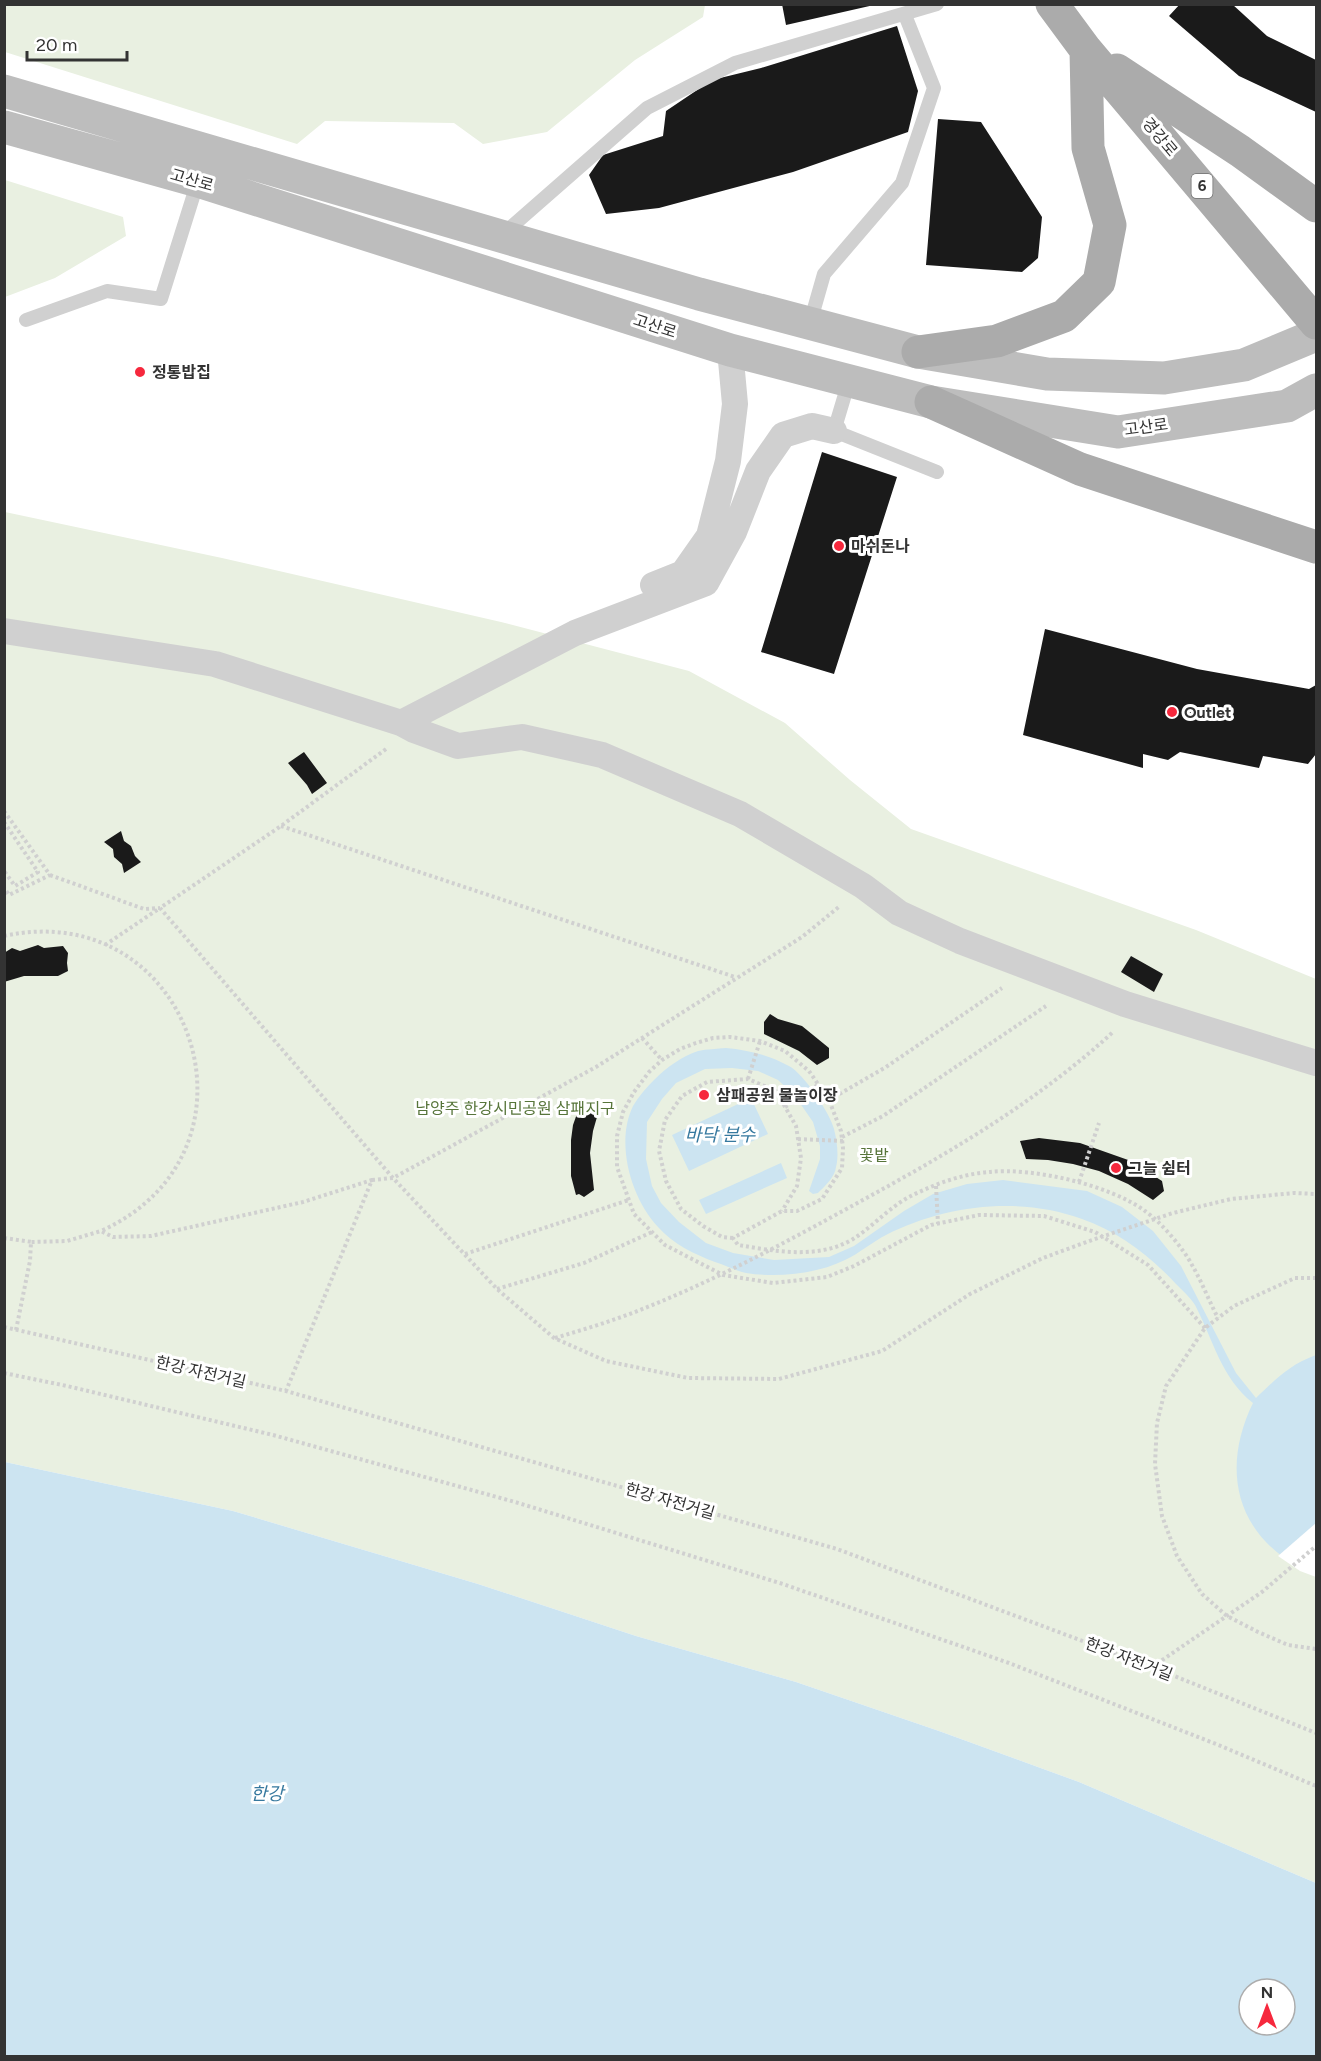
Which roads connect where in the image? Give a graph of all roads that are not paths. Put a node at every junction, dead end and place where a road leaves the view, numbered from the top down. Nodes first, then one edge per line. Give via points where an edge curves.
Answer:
1 (937, 4) edge
2 (1053, 4) edge
3 (905, 15) junction
4 (1086, 50) junction
5 (4, 91) edge
6 (4, 127) edge
7 (198, 181) junction
8 (1317, 206) edge
9 (501, 237) junction
10 (26, 320) dead end
11 (810, 323) junction
12 (1317, 323) edge
13 (1317, 335) edge
14 (730, 350) junction
15 (918, 352) junction
16 (849, 381) junction
17 (1317, 390) edge
18 (931, 402) junction
19 (834, 431) junction
20 (937, 472) dead end
21 (1317, 547) edge
22 (4, 632) edge
23 (575, 633) junction
24 (407, 727) junction
25 (1317, 1063) edge

1 - 3 lane
2 - 4 main road, 경강로 / 6
3 - 9 lane via 735,63 647,108
3 - 11 lane via 934,88 902,183 824,274
4 - 8 main road
4 - 12 main road, 경강로 / 6
4 - 15 main road via 1088,148 1110,225 1100,282 1064,315 1053,320 997,341
5 - 9 street, 고산로
6 - 7 street, 고산로
7 - 10 lane via 161,299 107,291
7 - 14 street, 고산로
9 - 11 street, 고산로
11 - 15 street, 고산로
13 - 15 street, 고산로 via 1244,365 1164,378 1047,374
14 - 16 street, 고산로
14 - 23 street via 735,404 728,461 709,536 683,573 606,603
16 - 18 street, 고산로
16 - 19 lane
17 - 18 street, 고산로 via 1287,406 1118,432
18 - 21 main road via 1080,469
19 - 20 lane
19 - 23 street via 812,426 783,435 758,471 734,532 706,583
22 - 24 street via 215,664
23 - 24 street
24 - 25 street via 458,746 522,736 602,755 740,814 863,886 900,913 960,941 1125,1004

